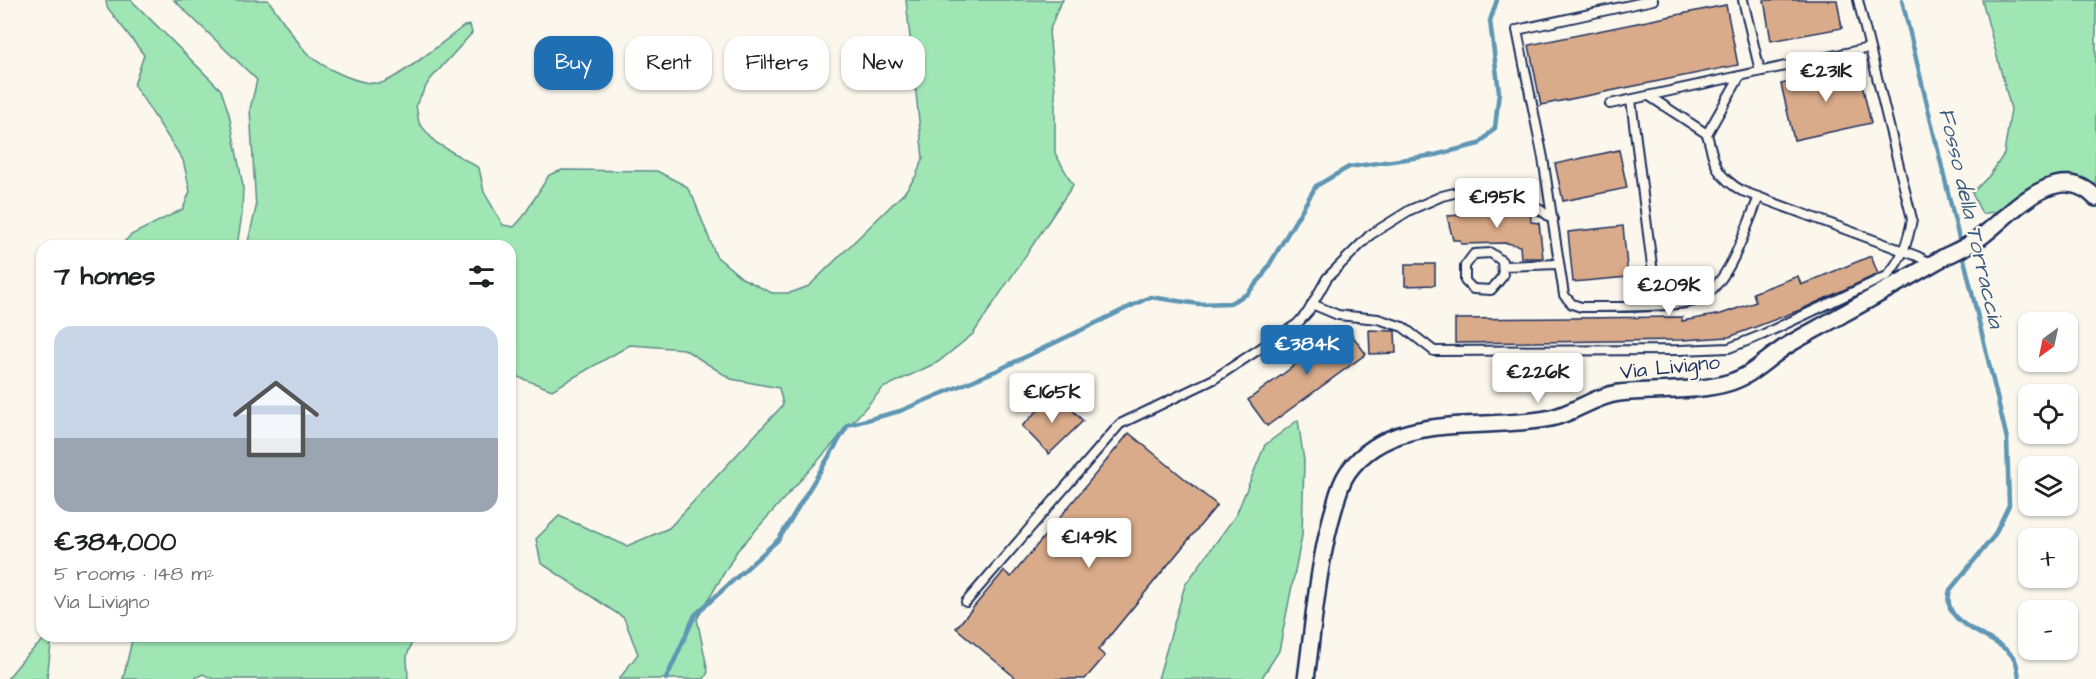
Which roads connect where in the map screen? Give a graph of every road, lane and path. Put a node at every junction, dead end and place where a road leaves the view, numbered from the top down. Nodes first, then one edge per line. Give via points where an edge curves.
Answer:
1 (1653, 0) edge
2 (1743, 0) edge
3 (1858, 0) edge
4 (1869, 48) junction
5 (1760, 71) junction
6 (1740, 76) junction
7 (1649, 96) junction
8 (1631, 100) junction
9 (1610, 104) dead end
10 (1707, 134) junction
11 (1759, 197) junction
12 (2096, 198) edge
13 (1552, 219) junction
14 (1904, 252) junction
15 (1559, 264) junction
16 (1932, 264) junction
17 (1503, 266) junction
18 (1312, 304) junction
19 (1657, 305) junction
20 (966, 602) dead end
21 (1306, 679) edge

1 - 13 lane via 1517,30
2 - 5 lane
3 - 4 lane
4 - 5 lane
4 - 14 lane via 1912,219
5 - 6 lane
6 - 7 lane
6 - 10 lane
7 - 8 lane
7 - 10 lane
8 - 9 lane
8 - 19 lane
10 - 11 lane via 1715,166 1723,178
11 - 14 lane
11 - 19 lane via 1732,262 1710,292 1692,302
12 - 16 street, Via Livigno via 2080,187 2054,185 2017,204 1968,246
13 - 15 lane
13 - 18 lane via 1525,199 1502,192 1466,190 1442,196 1370,235 1328,278
14 - 16 lane
14 - 18 lane via 1887,276 1729,348 1434,351 1403,327 1338,315
15 - 17 lane
15 - 19 lane via 1564,295 1572,304
16 - 21 street, Via Livigno via 1788,345 1730,383 1616,393 1549,418 1423,429 1383,440 1359,460 1341,484 1326,536
17 - 17 lane via 1491,253 1474,254 1465,266 1465,281 1473,289 1491,290 1503,276
18 - 20 lane via 1297,324 1214,379 1120,424

